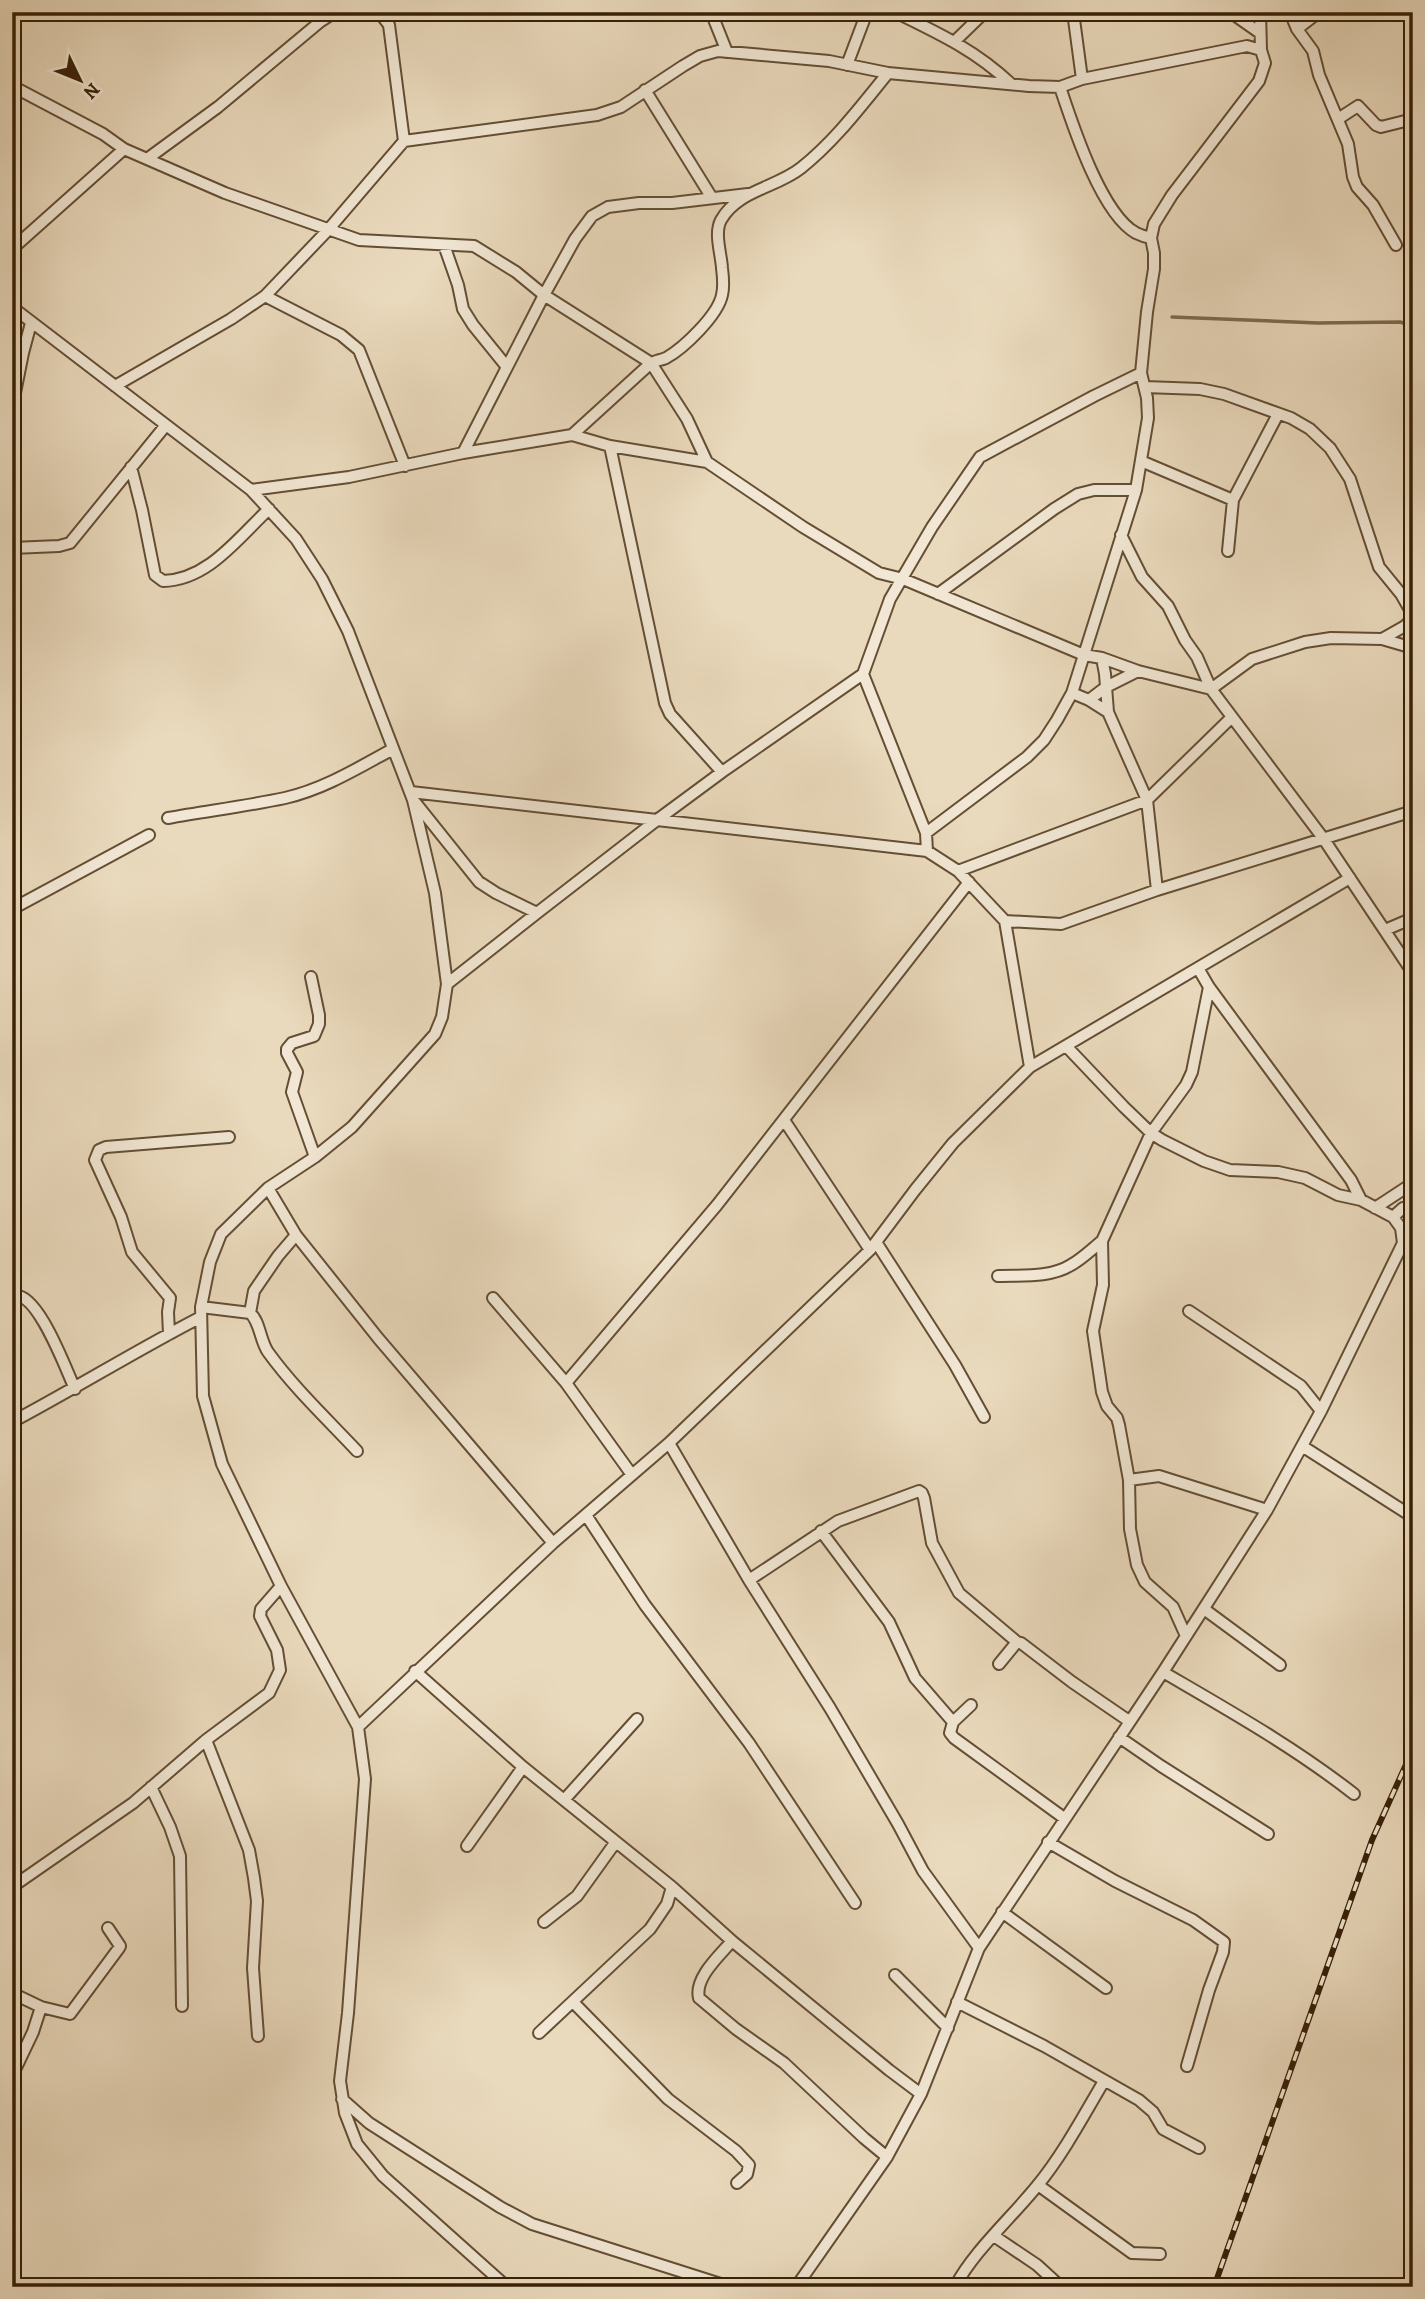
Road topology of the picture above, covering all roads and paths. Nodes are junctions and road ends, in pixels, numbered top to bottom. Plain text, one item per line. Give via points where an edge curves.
1 (335, 12) edge
2 (379, 12) edge
3 (711, 12) edge
4 (867, 12) edge
5 (895, 12) edge
6 (985, 12) edge
7 (1073, 12) edge
8 (1230, 12) edge
9 (1260, 12) edge
10 (1290, 12) edge
11 (1318, 12) edge
12 (1297, 29) junction
13 (1260, 33) junction
14 (955, 41) junction
15 (1261, 50) junction
16 (727, 52) junction
17 (847, 65) junction
18 (888, 73) junction
19 (1083, 79) junction
20 (1010, 83) junction
21 (12, 86) edge
22 (1060, 87) junction
23 (645, 90) junction
24 (1338, 119) junction
25 (1413, 119) edge
26 (404, 141) junction
27 (124, 149) junction
28 (147, 159) junction
29 (751, 194) junction
30 (712, 198) junction
31 (328, 230) junction
32 (1152, 238) junction
33 (444, 245) junction
34 (1396, 245) dead end
35 (12, 249) edge
36 (544, 295) junction
37 (265, 296) junction
38 (12, 307) edge
39 (31, 323) junction
40 (650, 363) junction
41 (507, 367) junction
42 (1141, 373) junction
43 (115, 386) junction
44 (1145, 387) junction
45 (12, 408) edge
46 (1279, 414) junction
47 (166, 425) junction
48 (572, 435) junction
49 (610, 446) junction
50 (463, 453) junction
51 (1141, 461) junction
52 (707, 462) junction
53 (405, 466) junction
54 (131, 467) junction
55 (1136, 489) junction
56 (251, 490) junction
57 (1233, 500) junction
58 (269, 509) junction
59 (1121, 536) junction
60 (12, 548) edge
61 (1228, 551) dead end
62 (903, 579) junction
63 (938, 594) junction
64 (1413, 617) edge
65 (1382, 639) junction
66 (1413, 649) edge
67 (1084, 655) junction
68 (1102, 658) junction
69 (1138, 671) junction
70 (863, 674) junction
71 (1106, 687) junction
72 (1211, 689) junction
73 (1072, 693) junction
74 (1089, 700) junction
75 (1108, 712) junction
76 (1232, 717) junction
77 (393, 749) junction
78 (722, 772) junction
79 (412, 796) junction
80 (1147, 800) junction
81 (1413, 811) edge
82 (168, 818) dead end
83 (657, 820) junction
84 (926, 833) junction
85 (149, 835) dead end
86 (1322, 838) junction
87 (927, 851) junction
88 (958, 871) junction
89 (1350, 878) junction
90 (969, 882) junction
91 (1157, 890) junction
92 (12, 909) edge
93 (537, 913) junction
94 (1413, 918) edge
95 (1005, 921) junction
96 (1385, 930) junction
97 (1198, 968) junction
98 (1413, 973) edge
99 (311, 977) dead end
100 (447, 984) junction
101 (1209, 987) junction
102 (1067, 1047) junction
103 (1030, 1067) junction
104 (784, 1120) junction
105 (1151, 1133) junction
106 (229, 1137) dead end
107 (315, 1157) junction
108 (1413, 1183) edge
109 (268, 1188) junction
110 (1362, 1200) junction
111 (1375, 1208) junction
112 (1413, 1210) edge
113 (1393, 1217) junction
114 (296, 1235) junction
115 (1102, 1241) junction
116 (873, 1246) junction
117 (998, 1276) dead end
118 (12, 1296) edge
119 (493, 1298) dead end
120 (1189, 1311) dead end
121 (201, 1312) junction
122 (250, 1313) junction
123 (169, 1334) junction
124 (566, 1382) junction
125 (75, 1389) junction
126 (1321, 1411) junction
127 (984, 1417) dead end
128 (12, 1422) edge
129 (668, 1443) junction
130 (1302, 1446) junction
131 (357, 1451) dead end
132 (632, 1475) junction
133 (1129, 1480) junction
134 (1267, 1510) junction
135 (586, 1515) junction
136 (1413, 1517) edge
137 (821, 1531) junction
138 (553, 1543) junction
139 (749, 1580) junction
140 (281, 1586) junction
141 (1204, 1609) junction
142 (1186, 1636) junction
143 (1017, 1642) junction
144 (999, 1664) dead end
145 (1280, 1665) dead end
146 (415, 1671) junction
147 (1163, 1672) junction
148 (971, 1705) dead end
149 (637, 1719) dead end
150 (1129, 1721) junction
151 (953, 1722) junction
152 (358, 1727) junction
153 (1119, 1737) junction
154 (206, 1740) junction
155 (523, 1767) junction
156 (151, 1787) junction
157 (1354, 1794) dead end
158 (564, 1800) junction
159 (1064, 1818) junction
160 (1268, 1834) dead end
161 (1048, 1842) junction
162 (615, 1843) junction
163 (467, 1846) dead end
164 (12, 1887) edge
165 (672, 1887) junction
166 (855, 1903) dead end
167 (1002, 1912) junction
168 (544, 1922) dead end
169 (108, 1928) dead end
170 (732, 1941) junction
171 (979, 1948) junction
172 (895, 1975) dead end
173 (1106, 1988) dead end
174 (12, 1993) edge
175 (573, 2002) junction
176 (957, 2002) junction
177 (182, 2006) dead end
178 (41, 2007) junction
179 (948, 2028) junction
180 (539, 2033) dead end
181 (258, 2036) dead end
182 (1187, 2066) dead end
183 (12, 2076) edge
184 (1104, 2081) junction
185 (920, 2094) junction
186 (342, 2099) junction
187 (1199, 2148) dead end
188 (887, 2157) junction
189 (737, 2183) dead end
190 (1038, 2185) junction
191 (994, 2236) junction
192 (1160, 2254) dead end
193 (508, 2287) edge
194 (730, 2287) edge
195 (796, 2287) edge
196 (955, 2287) edge
197 (1061, 2287) edge

1 - 28 street
2 - 26 street via 389,25
3 - 16 street
4 - 17 street
5 - 14 street
6 - 14 street
7 - 19 street
8 - 13 street
9 - 13 street
10 - 12 street
11 - 12 street
12 - 24 street via 1313,51
13 - 15 street
14 - 20 street
15 - 19 street via 1247,46
15 - 32 street via 1265,63 1259,81 1172,195 1154,224
16 - 17 street
16 - 23 street via 700,56
17 - 18 street
18 - 20 street
18 - 29 street via 834,138 799,170
19 - 22 street
20 - 22 street
21 - 27 street
22 - 32 street via 1095,181 1123,223
23 - 26 street via 621,107 597,115
23 - 30 street
24 - 25 street via 1357,106 1381,127
24 - 34 street via 1357,187
26 - 31 street
27 - 28 street
27 - 35 street
28 - 31 street
29 - 30 street
29 - 40 street via 730,207 719,223 722,296 711,316 666,358
30 - 36 street via 608,207 592,216
31 - 33 street via 359,240
31 - 37 street
32 - 42 street via 1154,270
33 - 36 street via 474,246
33 - 41 street via 463,309
36 - 40 street
36 - 41 street
37 - 43 street
37 - 53 street via 359,349
38 - 39 street
39 - 43 street
39 - 45 street
40 - 48 street
40 - 52 street via 677,402
41 - 50 street
42 - 44 street
42 - 62 street via 980,457
43 - 47 street
44 - 46 street via 1200,389
44 - 51 street via 1148,418
46 - 57 street
46 - 64 street via 1310,429 1341,463 1380,567
47 - 54 street
47 - 56 street
48 - 49 street
48 - 50 street
49 - 52 street
49 - 78 street via 665,703
50 - 53 street
51 - 55 street
51 - 57 street
52 - 62 street via 879,573
53 - 56 street
54 - 58 street via 155,575 163,581 208,567
54 - 60 street via 70,543
55 - 59 street
55 - 63 street via 1078,494
56 - 58 street
57 - 61 street
58 - 77 street via 322,579 348,631
59 - 67 street
59 - 72 street via 1142,577 1168,606
62 - 63 street
62 - 70 street via 880,622
63 - 67 street
64 - 65 street
65 - 66 street
65 - 72 street via 1305,642 1252,659
67 - 68 street
67 - 73 street
68 - 69 street
68 - 71 street
69 - 71 street
69 - 72 street
70 - 78 street
70 - 84 street
71 - 74 street
71 - 75 street
72 - 76 street
73 - 74 street
73 - 84 street via 1044,740 1027,757
74 - 75 street
75 - 80 street
76 - 80 street
76 - 86 street
77 - 79 street
77 - 82 street via 351,773 285,798
78 - 83 street
79 - 83 street
79 - 93 street via 479,882
79 - 100 street via 435,893
80 - 88 street
80 - 91 street
81 - 86 street
83 - 87 street
83 - 93 street
84 - 87 street
85 - 92 street
86 - 89 street
86 - 91 street
87 - 88 street
88 - 90 street
89 - 96 street
89 - 97 street
90 - 95 street
90 - 104 street
91 - 95 street via 1061,924
93 - 100 street
94 - 96 street
95 - 103 street
96 - 98 street
97 - 101 street
97 - 102 street
99 - 107 street via 319,1024 314,1036 292,1043 287,1053 297,1072 292,1092
100 - 107 street via 435,1034 352,1127
101 - 105 street via 1192,1073
101 - 110 street
102 - 103 street
102 - 105 street
103 - 116 street via 953,1143
104 - 116 street
104 - 124 street
105 - 110 street via 1230,1170 1305,1178 1338,1195
105 - 115 street
106 - 123 street via 106,1147 95,1160 132,1252 170,1298
107 - 109 street
108 - 111 street
109 - 114 street
109 - 121 street via 221,1234 210,1262
110 - 111 street
111 - 113 street
112 - 113 street via 1403,1208
113 - 126 street via 1404,1243
114 - 122 street via 254,1291
114 - 138 street
115 - 117 street via 1057,1272
115 - 133 street via 1103,1285 1093,1331 1096,1359 1107,1406 1119,1425
116 - 127 street via 955,1365
116 - 129 street
118 - 125 street via 26,1297 41,1316
119 - 124 street
120 - 126 street via 1301,1386
121 - 122 street
121 - 123 street
121 - 140 street via 203,1396 211,1429 222,1464
122 - 131 street via 267,1350
123 - 125 street
124 - 132 street
125 - 128 street
126 - 130 street
129 - 132 street
129 - 139 street
130 - 134 street
130 - 136 street
132 - 135 street
133 - 134 street via 1159,1476
133 - 142 street via 1130,1529 1137,1564 1145,1581 1173,1607
134 - 141 street
135 - 138 street
135 - 166 street via 645,1605 749,1743
137 - 139 street
137 - 143 street via 890,1501 922,1493 932,1543 959,1594
137 - 151 street via 889,1622 915,1678
138 - 146 street
139 - 171 street via 830,1708 923,1871
140 - 152 street
140 - 154 street via 260,1616 277,1650 275,1682 269,1693
141 - 142 street
141 - 145 street
142 - 147 street
143 - 144 street
143 - 150 street
146 - 152 street
146 - 155 street
147 - 150 street
147 - 157 street via 1320,1767
148 - 151 street
149 - 158 street
150 - 153 street
151 - 159 street via 950,1733 954,1738
152 - 186 street via 365,1779
153 - 159 street
153 - 160 street
154 - 156 street
154 - 181 street via 248,1850 254,1878
155 - 158 street
155 - 163 street
156 - 164 street
156 - 177 street via 180,1856
158 - 162 street
159 - 161 street
161 - 167 street
161 - 182 street via 1193,1920 1224,1942
162 - 165 street
162 - 168 street via 577,1896
165 - 170 street
165 - 175 street via 650,1929
167 - 171 street
167 - 173 street
169 - 178 street via 120,1946 72,2013
170 - 185 street
170 - 188 street via 701,1981 699,1998 784,2063
171 - 176 street
172 - 179 street
174 - 178 street
175 - 180 street
175 - 189 street via 668,2099 749,2165
176 - 179 street
176 - 184 street
178 - 183 street
179 - 185 street
184 - 187 street via 1139,2100 1163,2129
184 - 190 street
185 - 188 street
186 - 193 street via 357,2144 383,2176
186 - 194 street via 369,2123 532,2224
188 - 195 street
190 - 191 street
190 - 192 street via 1132,2253
191 - 196 street
191 - 197 street

